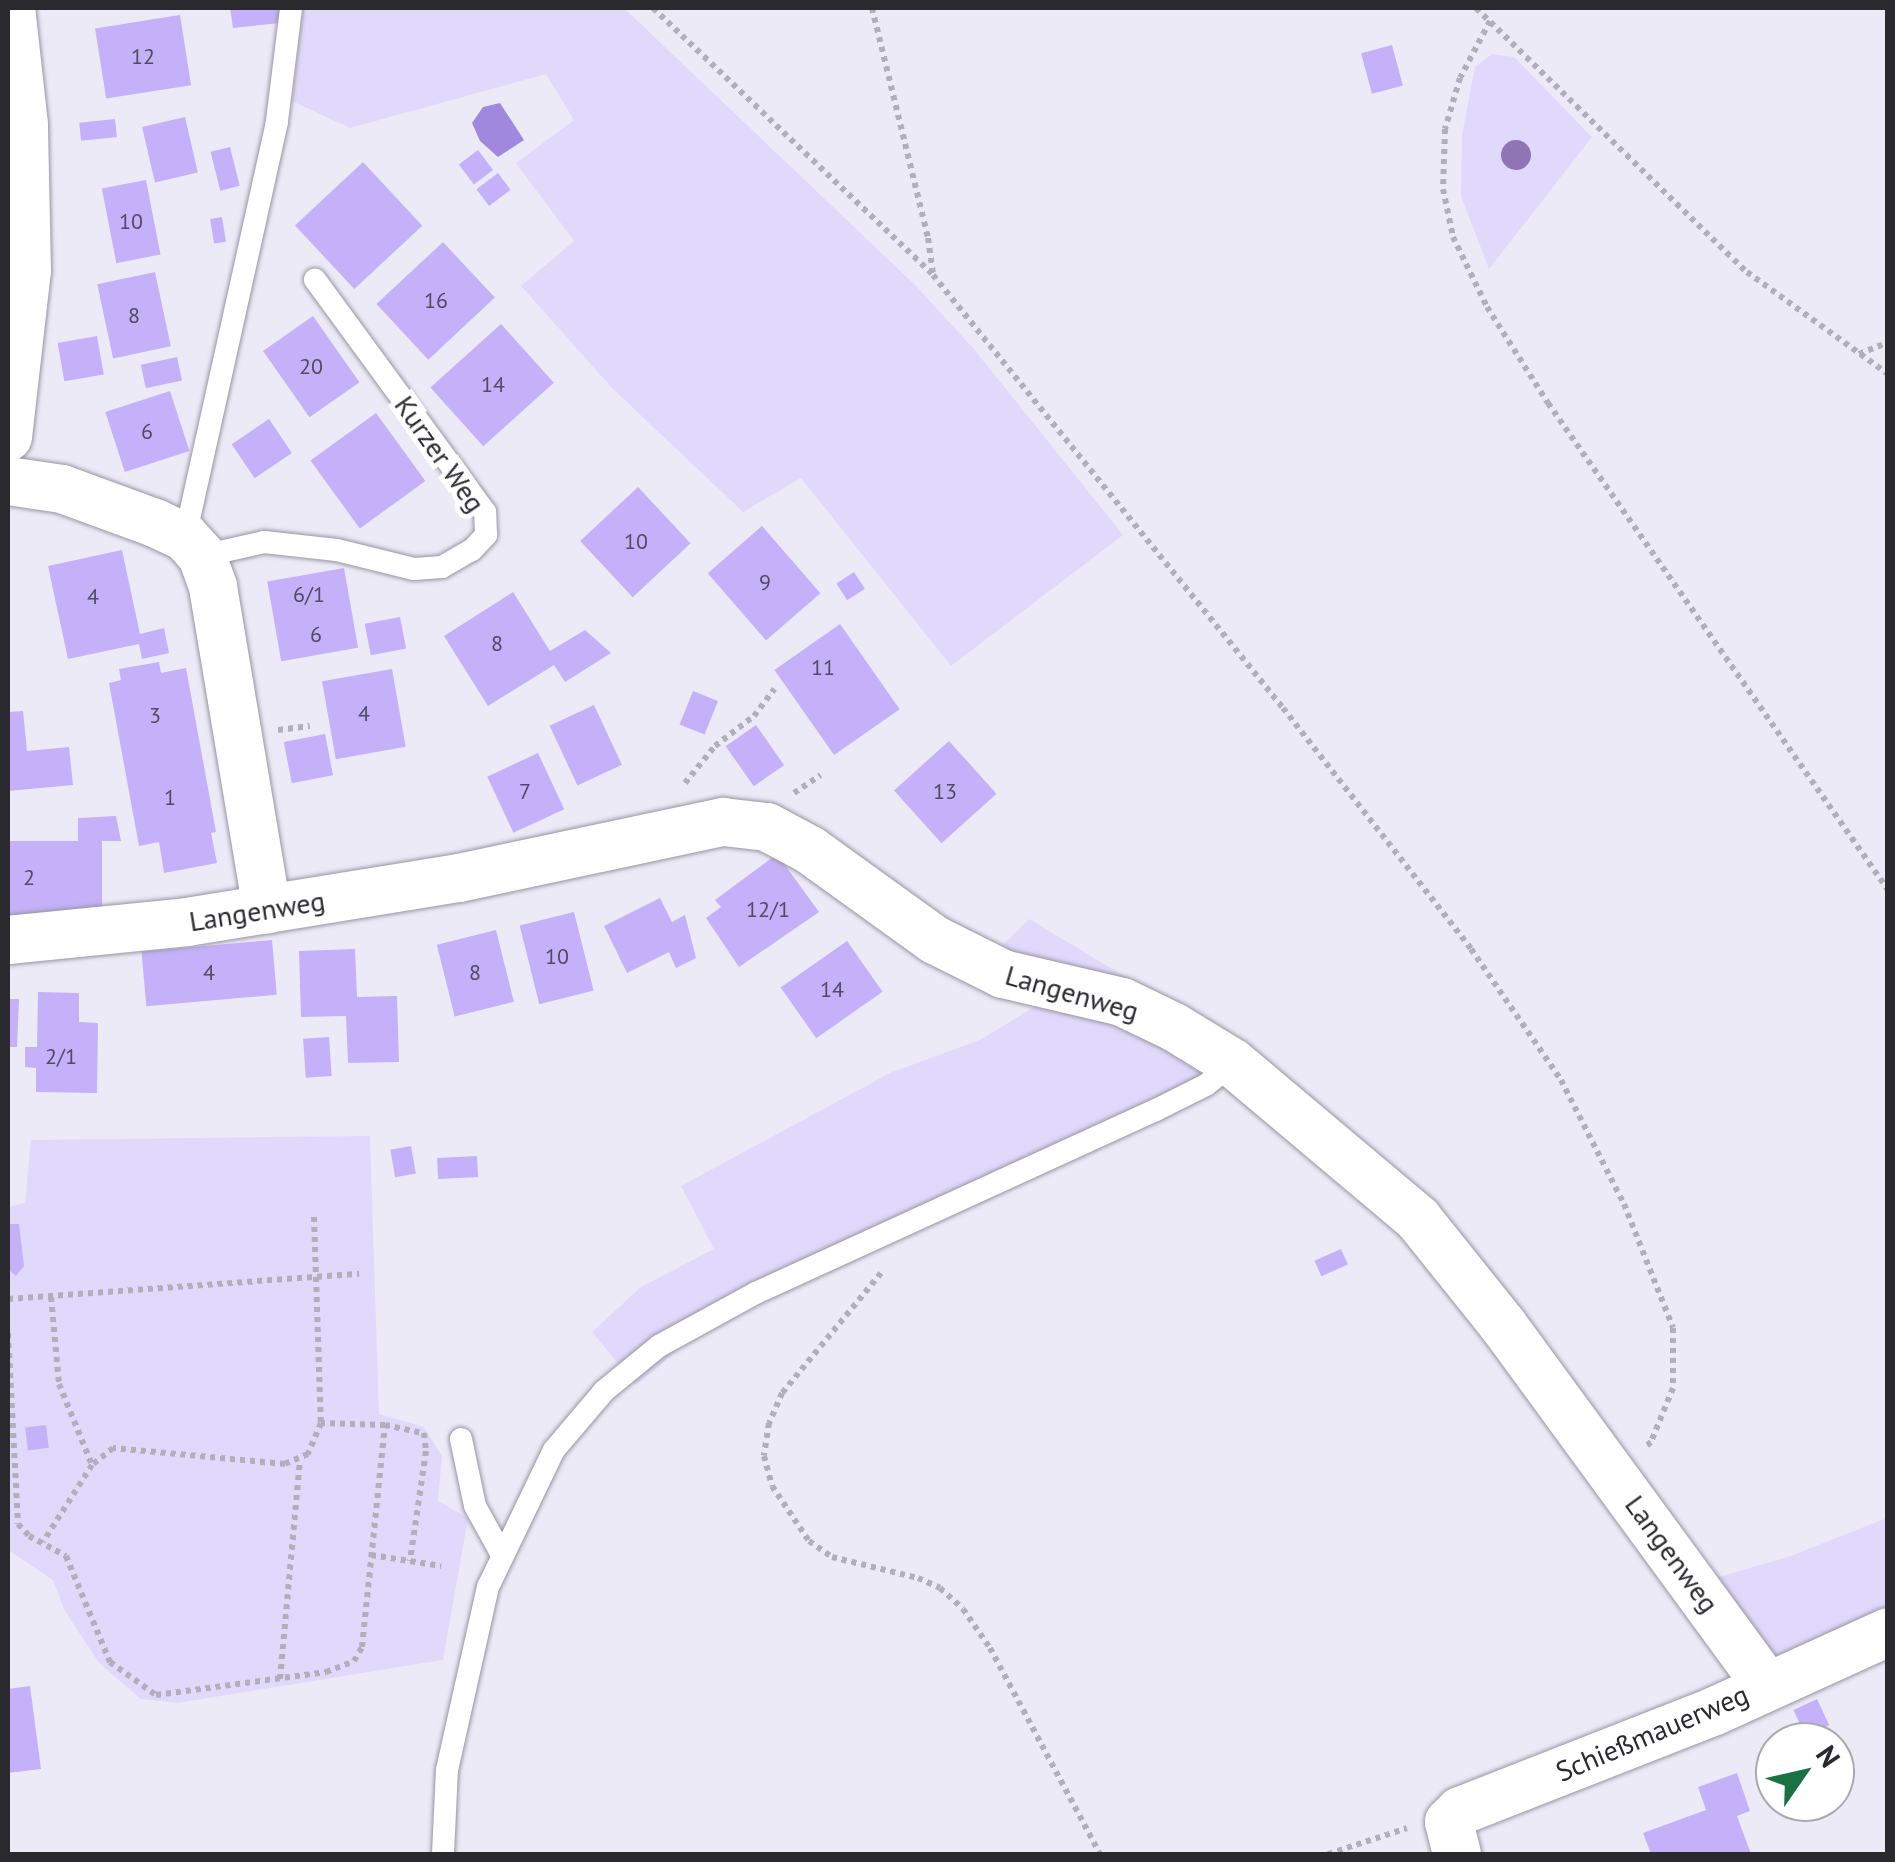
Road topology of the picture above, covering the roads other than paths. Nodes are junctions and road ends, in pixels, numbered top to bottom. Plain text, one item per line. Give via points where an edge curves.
1 (11, 8) edge
2 (292, 8) edge
3 (315, 280) dead end
4 (8, 438) edge
5 (8, 481) edge
6 (194, 546) junction
7 (266, 910) junction
8 (8, 940) edge
9 (1233, 1063) junction
10 (461, 1439) dead end
11 (502, 1555) junction
12 (1888, 1632) edge
13 (1766, 1684) junction
14 (1453, 1838) edge
15 (443, 1854) edge

1 - 4 street via 24,125 27,271
2 - 6 lane via 277,121
3 - 6 lane, Kurzer Weg via 485,512 486,536 442,567 414,569 337,550 264,542
5 - 6 street via 62,489
6 - 7 street via 213,586
7 - 8 street, Langenweg
7 - 9 street, Langenweg via 459,878 723,822 767,827 810,850 934,940 1003,974 1122,1002
9 - 11 lane via 1206,1086 756,1293 659,1346 604,1391 554,1450
9 - 13 street, Langenweg via 1418,1219
10 - 11 lane via 475,1506
11 - 15 lane via 470,1657 447,1770
12 - 13 street, Schießmauerweg
13 - 14 street, Schießmauerweg via 1716,1711 1460,1811

